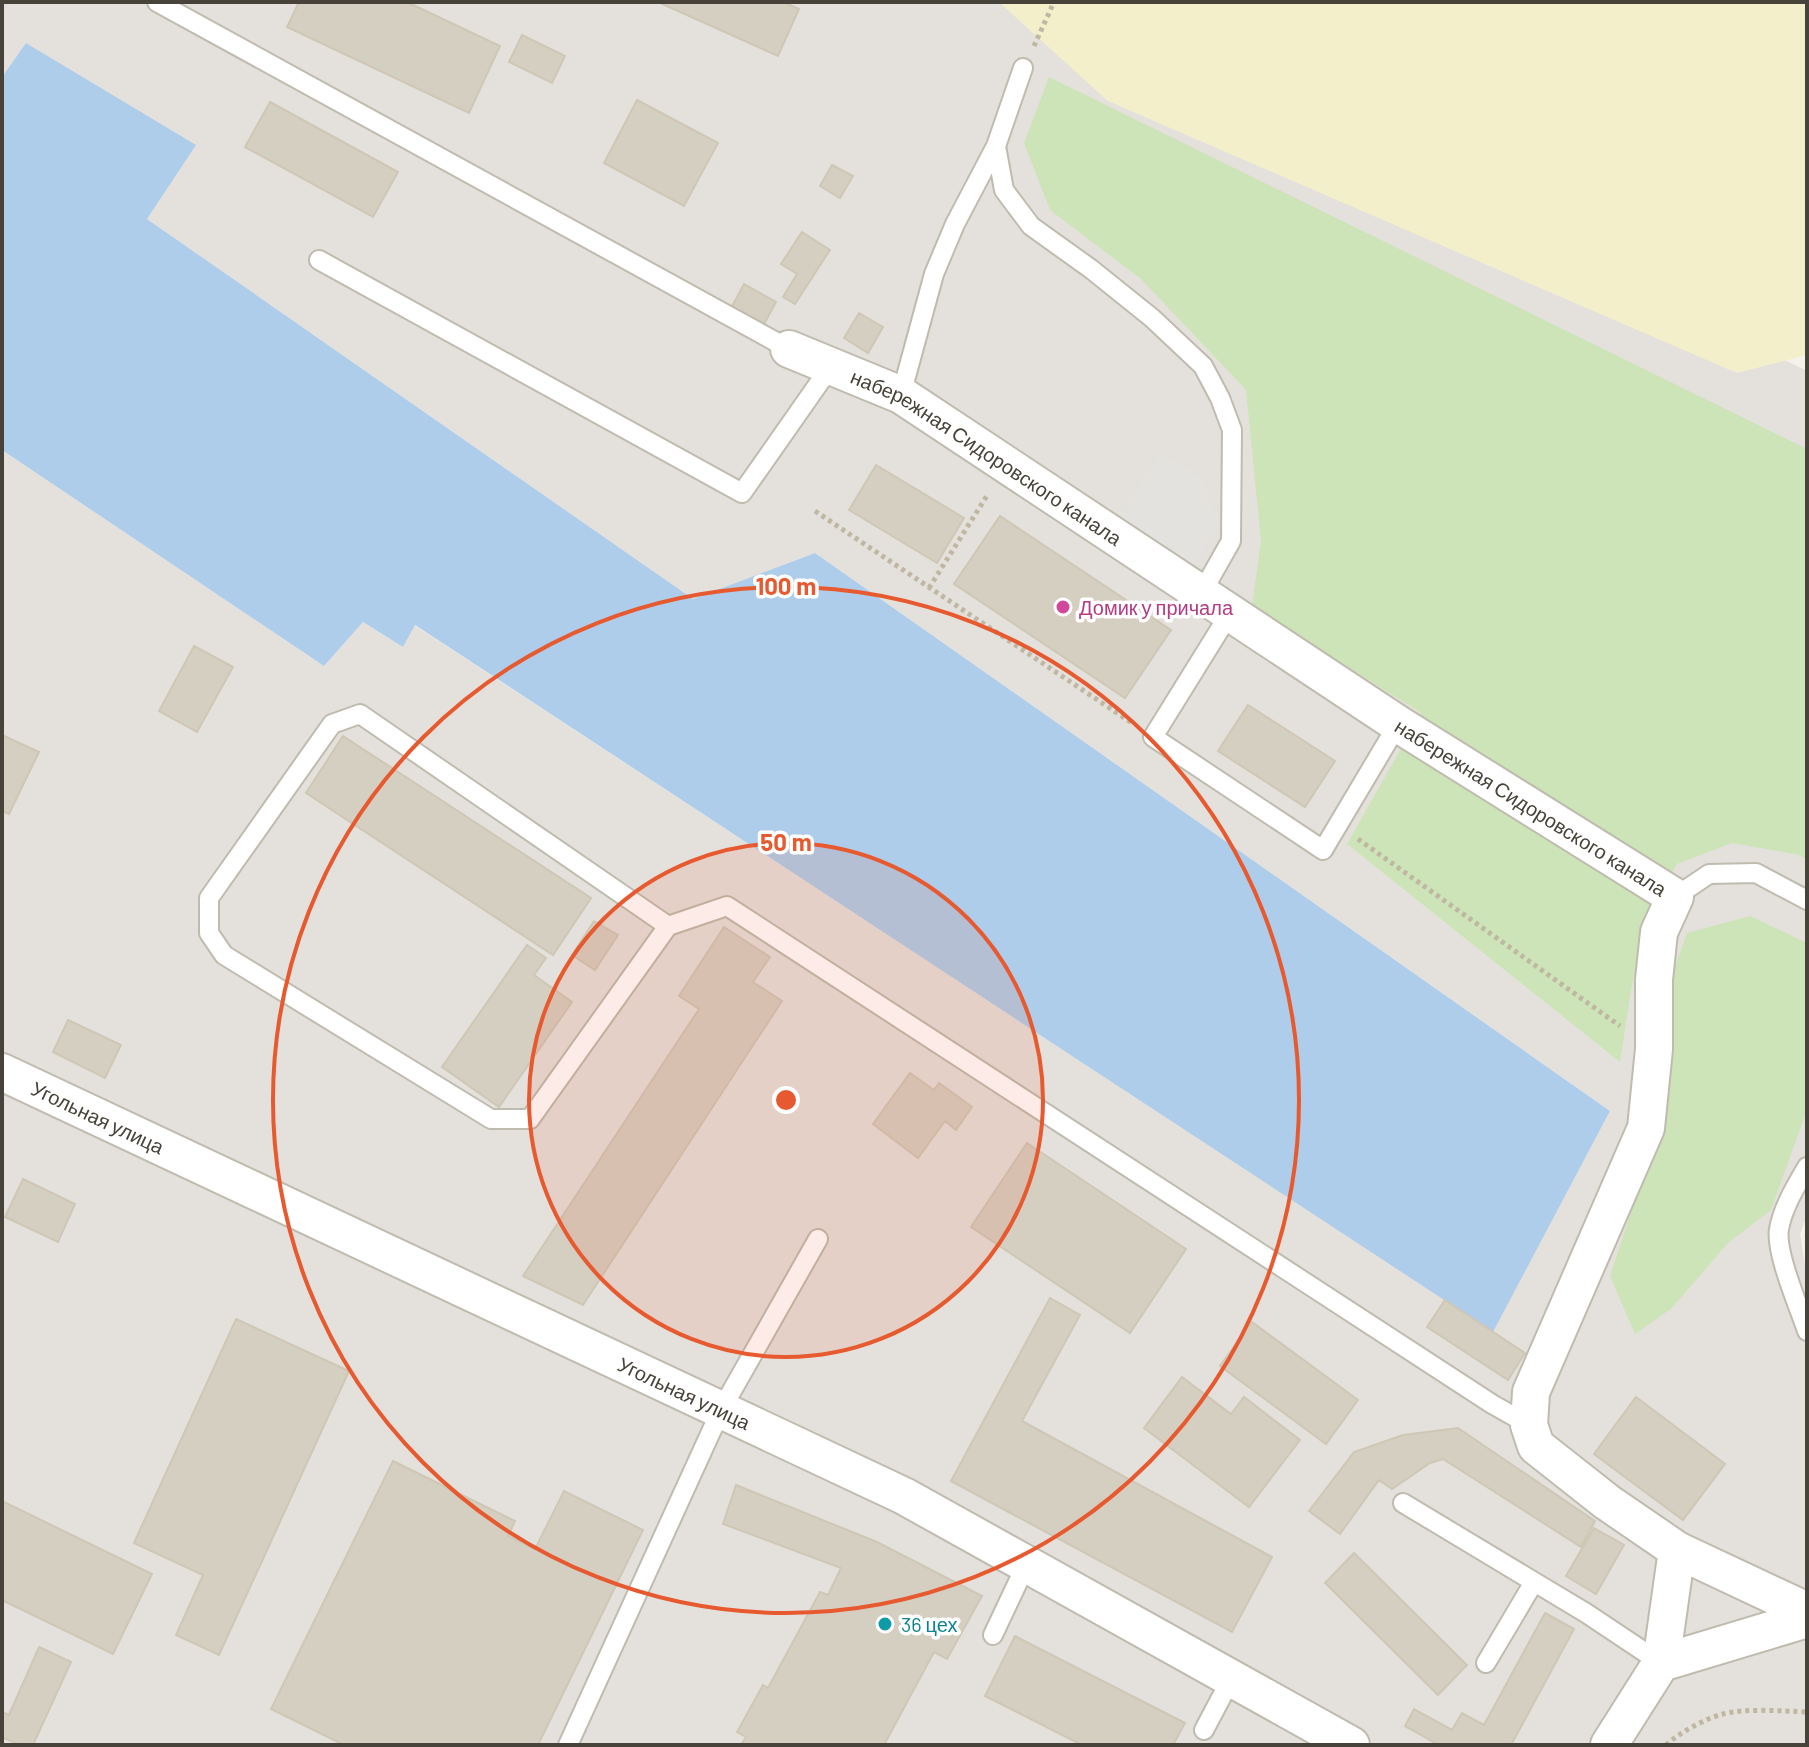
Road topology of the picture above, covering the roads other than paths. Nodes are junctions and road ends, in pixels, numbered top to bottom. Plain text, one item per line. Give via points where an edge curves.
1 (157, 2) edge
2 (1023, 68) road end
3 (996, 146) junction
4 (319, 260) dead end
5 (789, 349) joint
6 (831, 366) junction
7 (901, 395) junction
8 (1216, 604) junction
9 (1398, 724) junction
10 (1675, 897) junction
11 (1807, 900) edge
12 (668, 926) junction
13 (2, 1072) edge
14 (1807, 1167) edge
15 (818, 1239) dead end
16 (1807, 1331) edge
17 (721, 1410) junction
18 (1529, 1425) junction
19 (1403, 1503) dead end
20 (1677, 1550) junction
21 (1026, 1565) junction
22 (1534, 1582) junction
23 (1807, 1611) edge
24 (1807, 1619) edge
25 (993, 1635) dead end
26 (1486, 1663) dead end
27 (1661, 1663) junction
28 (1231, 1679) junction
29 (1204, 1730) dead end
30 (568, 1745) edge
31 (1351, 1745) edge
32 (1609, 1745) edge

1 - 5 lane
2 - 3 lane
3 - 7 lane via 934,274
3 - 8 lane via 1004,190 1031,226 1152,318 1203,366 1220,398 1232,430 1231,541
4 - 6 lane via 742,493
5 - 6 street, набережная Сидоровского канала
6 - 7 street, набережная Сидоровского канала
7 - 8 street, набережная Сидоровского канала
8 - 9 street, набережная Сидоровского канала
8 - 9 lane via 1153,737 1323,850
9 - 10 street, набережная Сидоровского канала
10 - 11 lane via 1709,874 1756,873
10 - 18 street, набережная Сидоровского канала via 1659,932 1646,1128 1531,1392
12 - 12 lane via 530,1119 491,1119 224,955 209,933 209,898 332,724 360,714
12 - 18 lane via 727,906
13 - 17 street, Угольная улица
14 - 16 lane via 1778,1232
15 - 17 lane
17 - 21 street, Угольная улица via 904,1496
17 - 30 lane
18 - 20 street via 1536,1446
19 - 22 lane
20 - 23 street
20 - 27 street
21 - 25 lane
21 - 28 street, Угольная улица
22 - 26 lane
22 - 27 lane
24 - 27 street
27 - 32 street
28 - 29 lane
28 - 31 street, Угольная улица

